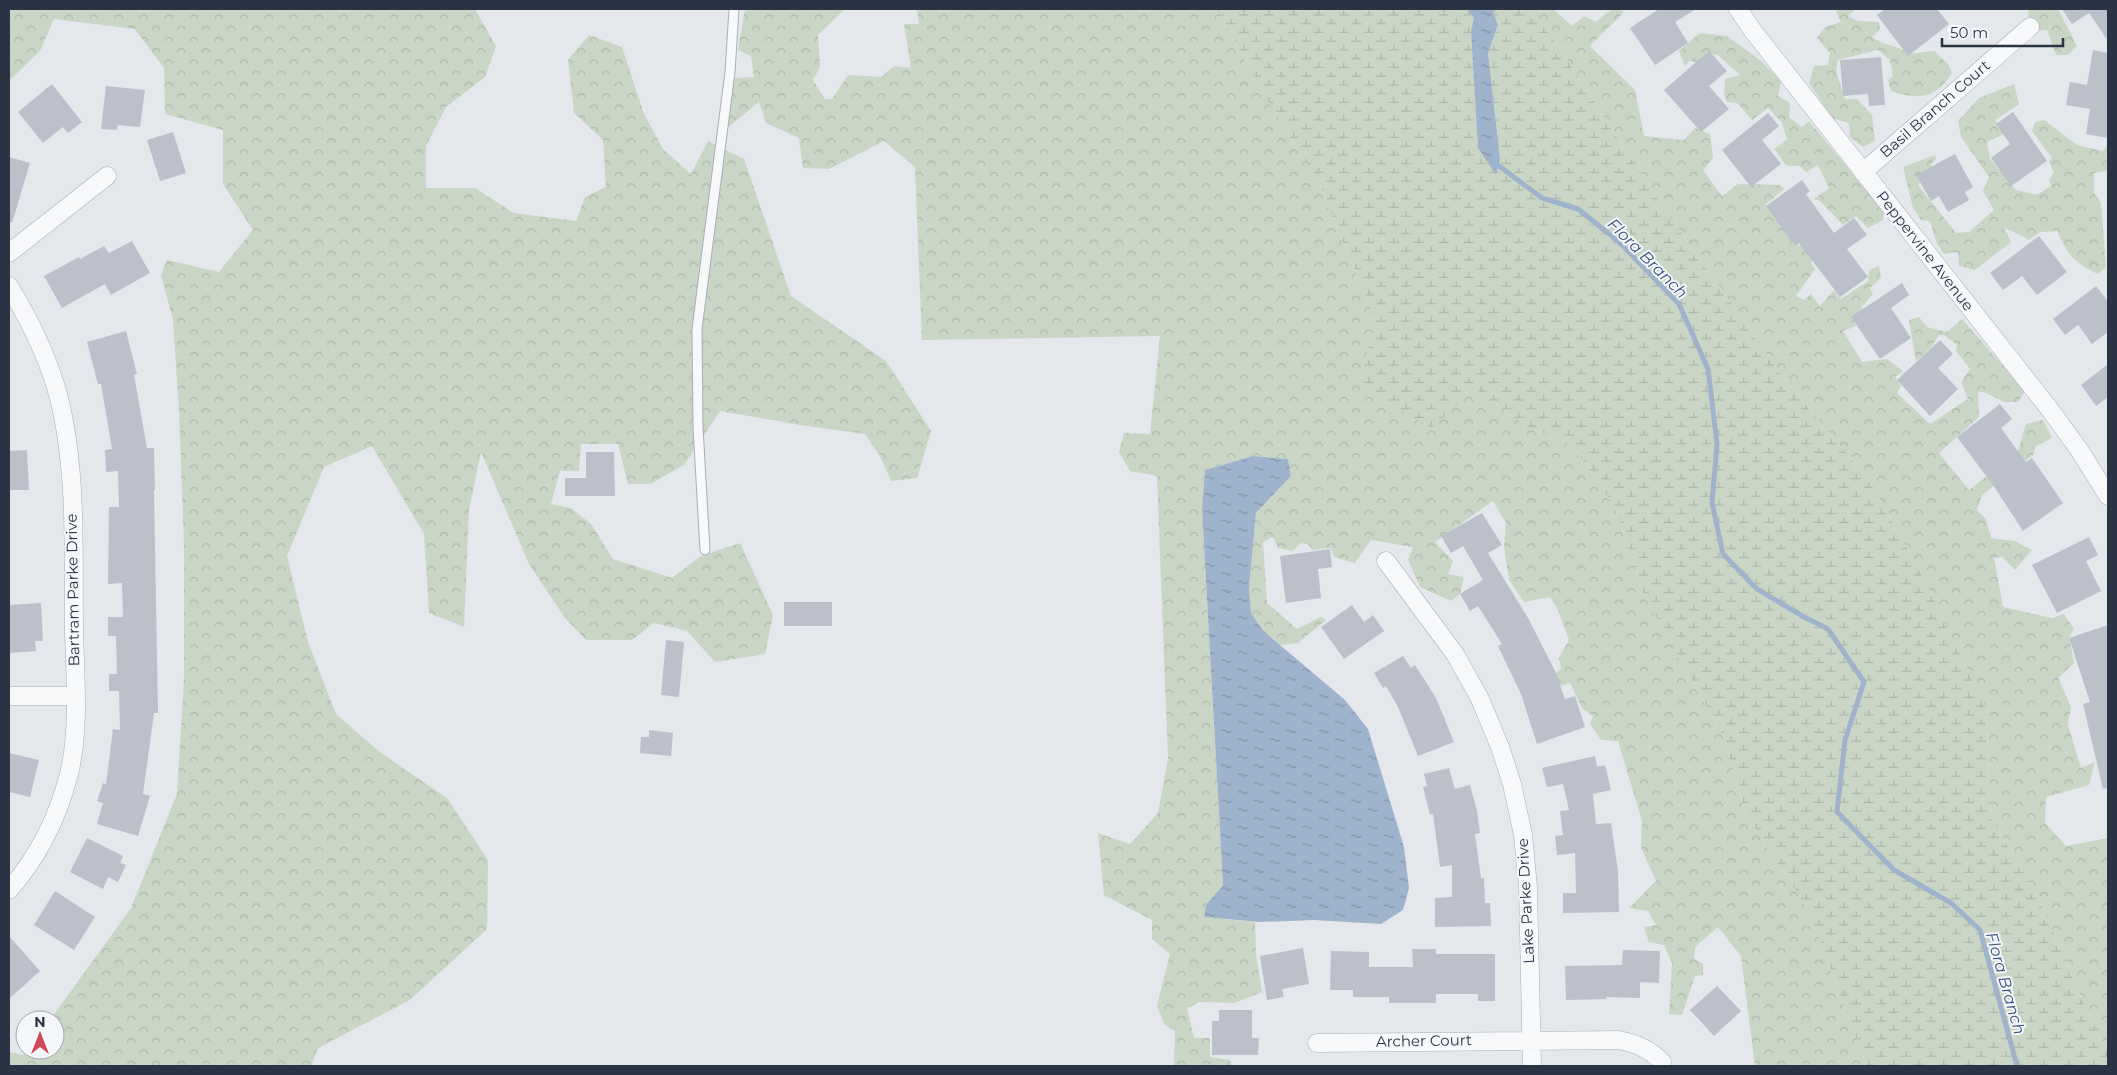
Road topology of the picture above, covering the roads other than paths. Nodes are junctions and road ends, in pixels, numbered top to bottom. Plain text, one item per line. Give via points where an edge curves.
1 (734, 9) edge
2 (1738, 9) edge
3 (2030, 27) dead end
4 (1863, 172) junction
5 (107, 176) dead end
6 (9, 253) edge
7 (9, 286) edge
8 (2108, 496) edge
9 (704, 550) dead end
10 (1386, 562) dead end
11 (9, 696) edge
12 (75, 696) junction
13 (9, 890) edge
14 (1531, 1040) junction
15 (1317, 1043) dead end
16 (1662, 1062) dead end
17 (1532, 1066) edge

1 - 9 lane via 730,72 697,329
2 - 4 street, Peppervine Avenue
3 - 4 street, Basil Branch Court
4 - 8 street, Peppervine Avenue via 2051,410
5 - 6 street
7 - 12 street, Bartram Parke Drive via 34,331 52,374 68,446 72,483
10 - 14 street, Lake Parke Drive via 1455,654 1480,699 1512,784 1523,835 1528,887
11 - 12 street
12 - 13 street, Bartram Parke Drive via 74,744 62,798 38,852
14 - 15 street, Archer Court
14 - 16 street, Archer Court via 1631,1042
14 - 17 street, Lake Parke Drive

